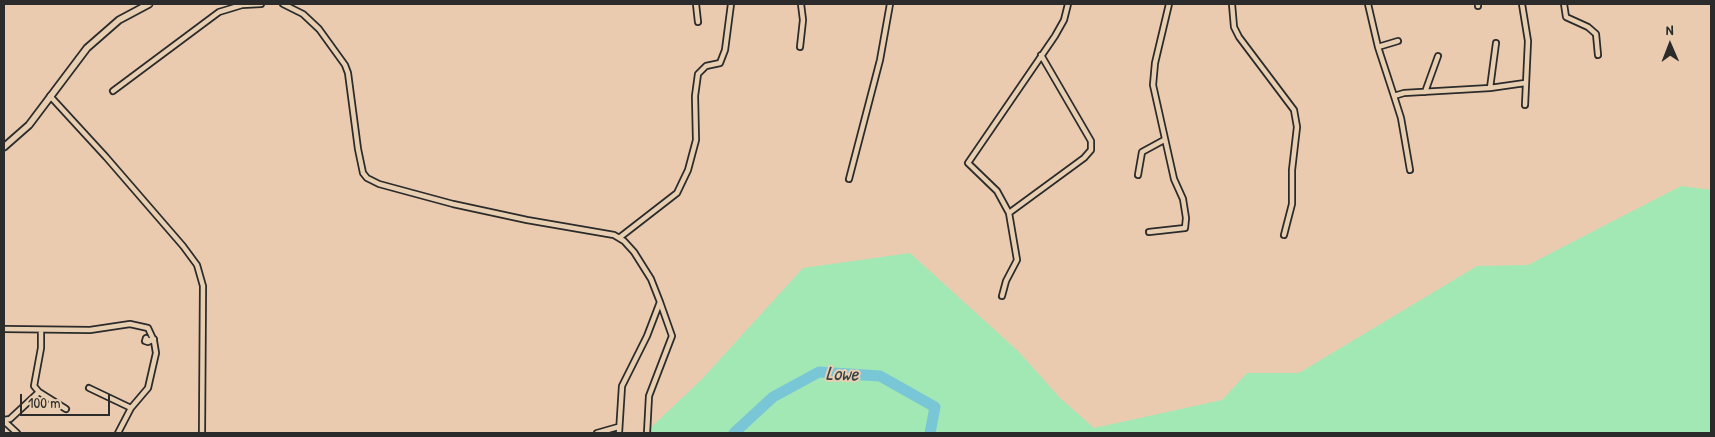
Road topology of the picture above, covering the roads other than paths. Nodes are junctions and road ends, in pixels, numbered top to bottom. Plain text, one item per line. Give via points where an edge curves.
1 (149, 4) edge
2 (261, 4) edge
3 (283, 4) edge
4 (696, 4) edge
5 (731, 4) edge
6 (801, 4) edge
7 (890, 4) edge
8 (1068, 4) edge
9 (1169, 4) edge
10 (1232, 4) edge
11 (1368, 4) edge
12 (1522, 4) edge
13 (1564, 4) edge
14 (698, 22) dead end
15 (1398, 41) dead end
16 (1496, 44) dead end
17 (800, 47) dead end
18 (1378, 47) junction
19 (1041, 55) junction
20 (1598, 55) dead end
21 (1438, 56) dead end
22 (1525, 83) junction
23 (1490, 88) junction
24 (113, 91) dead end
25 (1426, 92) junction
26 (50, 96) junction
27 (1394, 96) junction
28 (1525, 105) dead end
29 (1164, 140) junction
30 (4, 147) edge
31 (1410, 170) dead end
32 (1138, 175) dead end
33 (849, 179) dead end
34 (1009, 213) junction
35 (1149, 232) dead end
36 (1284, 235) dead end
37 (619, 238) junction
38 (1002, 296) dead end
39 (660, 302) junction
40 (4, 330) edge
41 (41, 330) junction
42 (90, 388) dead end
43 (39, 392) junction
44 (66, 408) dead end
45 (132, 408) junction
46 (4, 421) edge
47 (618, 427) junction
48 (16, 433) edge
49 (118, 433) edge
50 (202, 433) edge
51 (597, 433) edge
52 (619, 433) edge
53 (646, 433) edge

1 - 26 street via 119,20 97,38
2 - 24 street via 218,12
3 - 37 street via 303,14 320,29 345,65 358,149 367,178 453,204 594,230
4 - 14 street
5 - 37 street via 720,63 706,66 698,74 694,96 696,140 677,194
6 - 17 street
7 - 33 street via 880,60
8 - 19 street via 1064,20
9 - 29 street via 1153,85
10 - 36 street via 1234,27 1239,37 1294,110 1297,127 1292,204
11 - 18 street
12 - 22 street via 1528,41
13 - 20 street via 1566,17 1596,34
15 - 18 street
16 - 23 street
18 - 27 street
19 - 34 street via 968,163 997,191
19 - 34 street via 1091,141 1091,150
21 - 25 street
22 - 23 street
22 - 28 street
23 - 25 street
25 - 27 street
26 - 30 street via 29,125
26 - 50 street via 197,265 203,286
27 - 31 street
29 - 32 street via 1142,152
29 - 35 street via 1183,199 1185,228
34 - 38 street via 1017,260
37 - 39 street via 643,264
39 - 47 street via 622,386
39 - 53 street via 672,336 650,396
40 - 41 street
41 - 43 street via 34,386
41 - 45 street via 90,330 130,324 148,328 154,339 155,358 148,388
42 - 45 street
43 - 44 street
43 - 46 street
45 - 49 street
46 - 48 street
47 - 51 street
47 - 52 street

